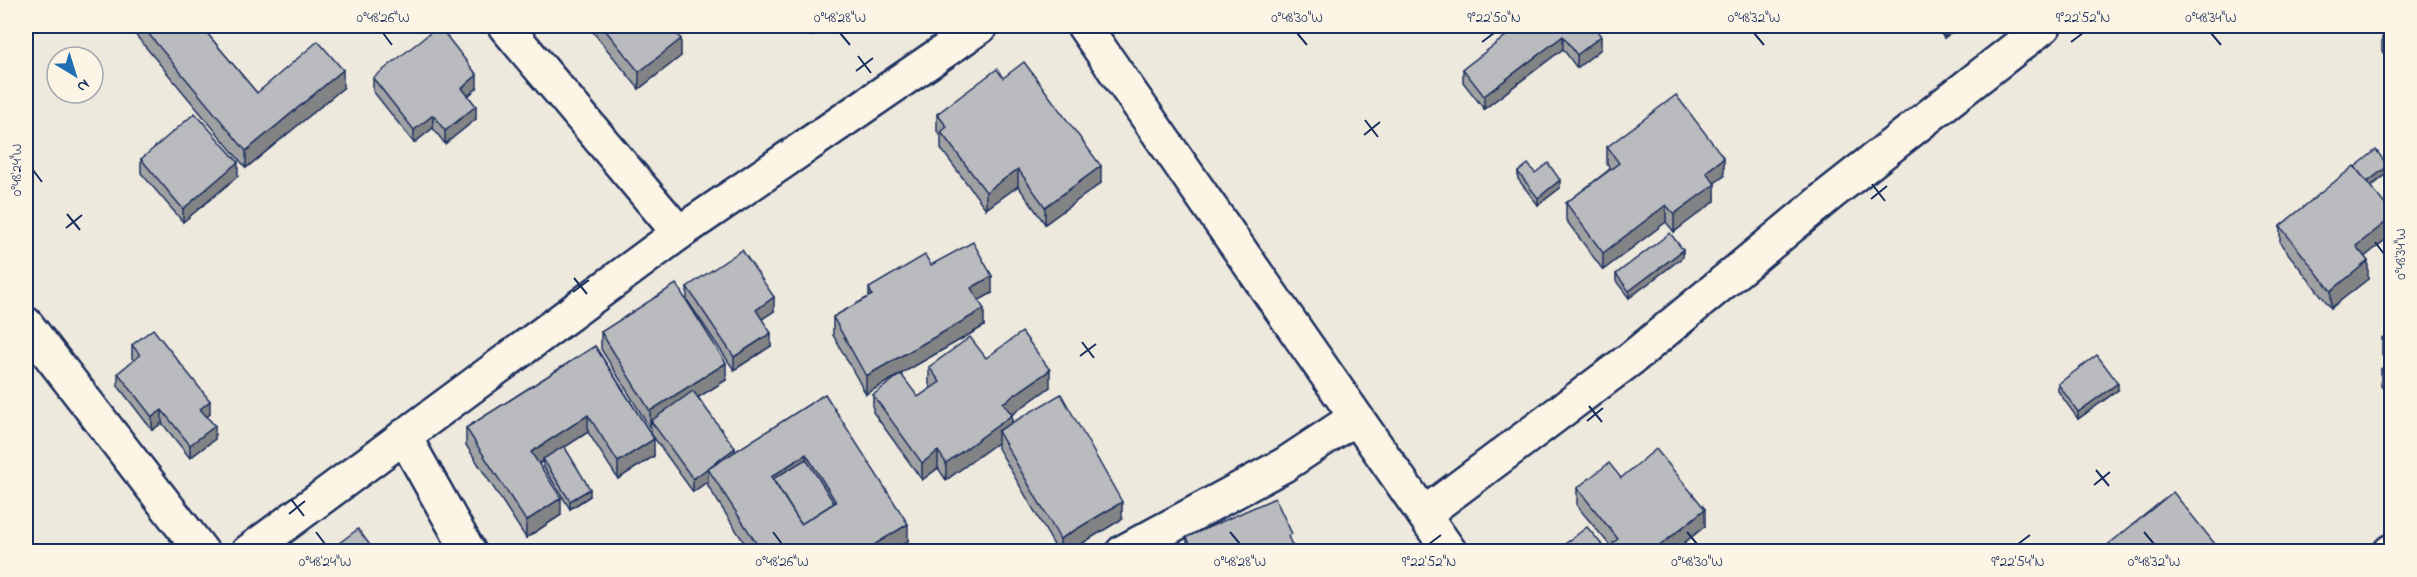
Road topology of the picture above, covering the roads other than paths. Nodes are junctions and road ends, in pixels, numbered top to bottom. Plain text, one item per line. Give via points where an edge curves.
1 (506, 26) edge
2 (981, 26) edge
3 (1084, 26) edge
4 (2044, 26) edge
5 (679, 233) junction
6 (26, 324) edge
7 (1355, 418) junction
8 (404, 436) junction
9 (1424, 514) junction
10 (202, 552) edge
11 (248, 552) edge
12 (469, 552) edge
13 (1123, 552) edge
14 (1450, 552) edge

1 - 5 street
2 - 5 street
3 - 7 street
4 - 9 street via 1830,194 1632,358
5 - 8 street
6 - 10 street
7 - 9 street
7 - 13 street via 1284,465
8 - 11 street
8 - 12 street
9 - 14 street

